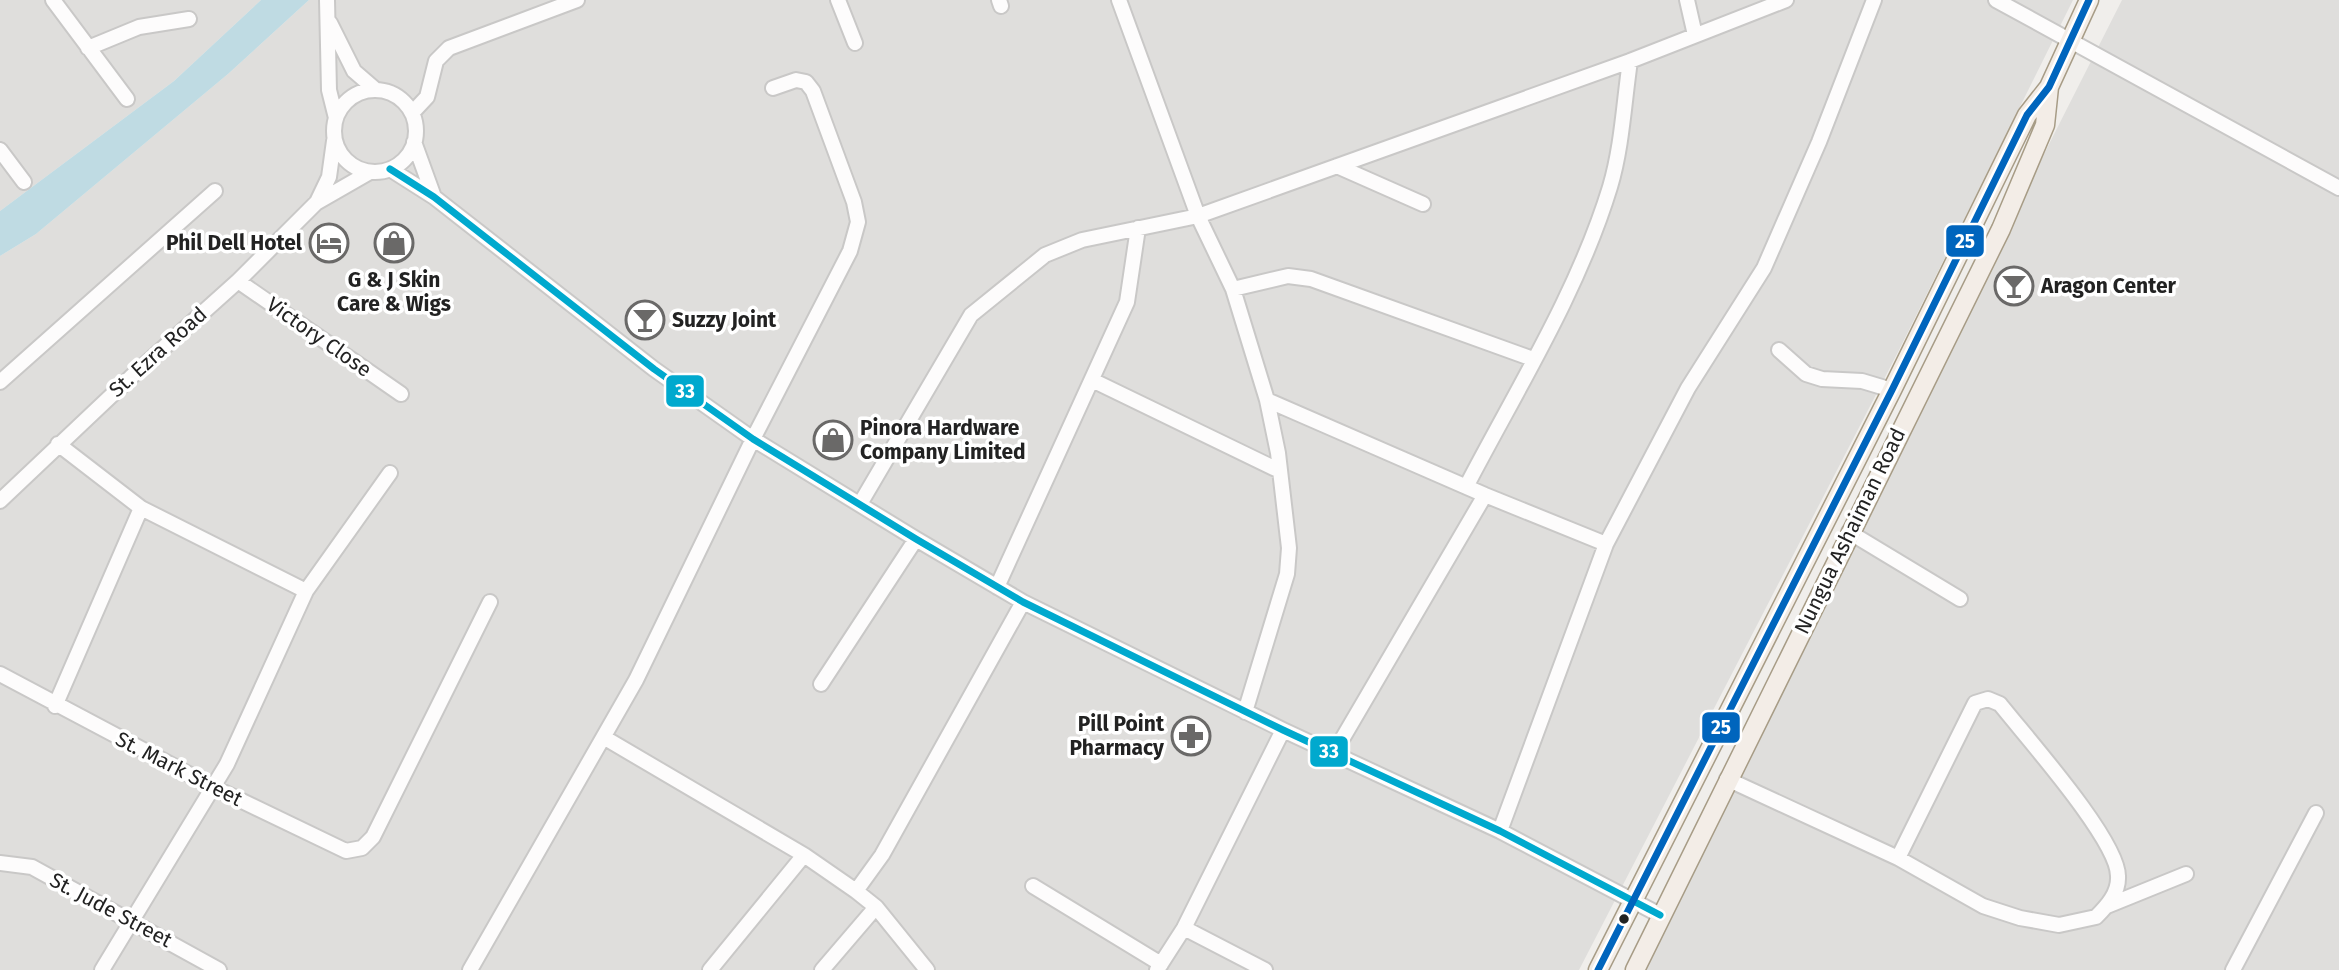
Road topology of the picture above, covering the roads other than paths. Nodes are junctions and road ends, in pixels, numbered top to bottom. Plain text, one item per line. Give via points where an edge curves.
1 (53, 0) edge
2 (327, 0) edge
3 (578, 0) edge
4 (838, 0) edge
5 (1119, 0) edge
6 (1687, 0) edge
7 (1786, 0) edge
8 (1874, 0) edge
9 (1996, 0) edge
10 (2089, 0) edge
11 (189, 19) dead end
12 (329, 22) junction
13 (1695, 35) junction
14 (2071, 38) junction
15 (855, 43) dead end
16 (88, 48) junction
17 (1630, 61) junction
18 (2049, 87) junction
19 (773, 88) dead end
20 (376, 90) junction
21 (127, 99) dead end
22 (412, 113) junction
23 (2027, 115) junction
24 (336, 118) junction
25 (2045, 125) junction
26 (334, 139) junction
27 (414, 142) junction
28 (0, 150) edge
29 (1337, 166) junction
30 (390, 169) junction
31 (370, 172) junction
32 (24, 181) dead end
33 (2339, 188) edge
34 (215, 191) dead end
35 (433, 198) junction
36 (316, 203) junction
37 (1423, 204) dead end
38 (1198, 216) junction
39 (1138, 228) junction
40 (238, 281) junction
41 (1233, 289) junction
42 (1779, 350) dead end
43 (1533, 359) junction
44 (1092, 380) junction
45 (0, 382) edge
46 (1892, 390) junction
47 (401, 394) dead end
48 (1267, 400) junction
49 (753, 439) junction
50 (58, 444) junction
51 (1280, 471) junction
52 (390, 473) dead end
53 (1467, 485) junction
54 (1485, 495) junction
55 (0, 501) edge
56 (860, 504) junction
57 (141, 508) junction
58 (1849, 531) junction
59 (916, 539) junction
60 (1606, 544) junction
61 (997, 587) junction
62 (306, 591) junction
63 (1960, 599) dead end
64 (490, 602) dead end
65 (1023, 602) junction
66 (0, 674) edge
67 (821, 684) dead end
68 (55, 706) junction
69 (1245, 712) junction
70 (1283, 730) junction
71 (604, 737) junction
72 (1334, 753) junction
73 (1727, 779) junction
74 (213, 787) junction
75 (2316, 813) dead end
76 (1500, 831) junction
77 (804, 855) junction
78 (1898, 858) junction
79 (0, 863) edge
80 (2186, 874) dead end
81 (1033, 886) dead end
82 (856, 891) junction
83 (1631, 902) junction
84 (2107, 906) junction
85 (876, 907) junction
86 (1660, 915) junction
87 (133, 920) junction
88 (1184, 928) junction
89 (1159, 967) edge
90 (102, 970) edge
91 (219, 970) edge
92 (470, 970) edge
93 (710, 970) edge
94 (822, 970) edge
95 (927, 970) edge
96 (1265, 970) edge
97 (1598, 970) edge
98 (1635, 970) edge
99 (2232, 970) edge

1 - 16 street
2 - 12 street
3 - 22 street via 449,48 436,61 431,90
4 - 15 street
5 - 38 street
6 - 13 street
7 - 13 street
8 - 60 street via 1764,268 1688,388
9 - 14 street
10 - 14 main road, Nungua Ashaiman Road
11 - 16 street via 139,27
12 - 20 street via 354,71
12 - 24 street via 328,90
13 - 17 street
14 - 18 main road, Nungua Ashaiman Road
14 - 33 street
16 - 21 street
17 - 29 street
17 - 43 street via 1609,187 1560,308
18 - 23 main road, Nungua Ashaiman Road
18 - 25 main road, Nungua Ashaiman Road
19 - 49 street via 796,80 806,82 813,91 858,222 850,251
20 - 22 street via 404,101
20 - 24 street via 351,97
22 - 27 street
23 - 25 main road
23 - 46 main road, Nungua Ashaiman Road
24 - 26 street
25 - 58 main road, Nungua Ashaiman Road via 2001,229
26 - 31 street via 347,161
26 - 36 street via 328,177
27 - 30 street via 405,158
27 - 35 street
28 - 32 street
29 - 37 street
29 - 38 street
30 - 31 street
30 - 35 street
31 - 36 street
34 - 45 street
35 - 49 street via 654,369
36 - 40 street, St. Ezra Road
38 - 39 street
38 - 41 street
39 - 44 street via 1127,302
39 - 56 street via 1082,240 1045,255 971,315
40 - 47 street, Victory Close
40 - 50 street, St. Ezra Road
41 - 43 street via 1288,276 1311,279
41 - 48 street
42 - 46 street via 1806,374
43 - 53 street
44 - 51 street
44 - 61 street
46 - 83 main road, Nungua Ashaiman Road
48 - 51 street
48 - 53 street
49 - 56 street
49 - 71 street
50 - 55 street, St. Ezra Road
50 - 57 street
51 - 69 street via 1289,548 1287,574
52 - 62 street
53 - 54 street
54 - 60 street
54 - 72 street
56 - 59 street
57 - 62 street
57 - 68 street
58 - 63 street
58 - 73 main road, Nungua Ashaiman Road
59 - 61 street
59 - 67 street
60 - 76 street
61 - 65 street
62 - 74 street
64 - 74 street, St. Mark Street via 373,836 362,848 346,851
65 - 69 street
65 - 82 street via 882,855
66 - 68 street, St. Mark Street
68 - 74 street, St. Mark Street
69 - 70 street
70 - 72 street
70 - 88 street
71 - 77 street
71 - 92 street
72 - 76 street
73 - 78 street
73 - 86 main road, Nungua Ashaiman Road
74 - 87 street
75 - 99 street
76 - 83 street
77 - 82 street
77 - 93 street
78 - 84 street via 1983,906 2021,919 2059,925 2096,917
78 - 84 street via 1975,703 1988,699 2000,704 2108,845 2119,873 2118,887
79 - 87 street, St. Jude Street via 32,867
80 - 84 street
81 - 89 street
82 - 85 street
83 - 86 street
83 - 97 main road, Nungua Ashaiman Road
85 - 94 street
85 - 95 street
86 - 98 main road, Nungua Ashaiman Road
87 - 90 street
87 - 91 street, St. Jude Street
88 - 89 street
88 - 96 street

